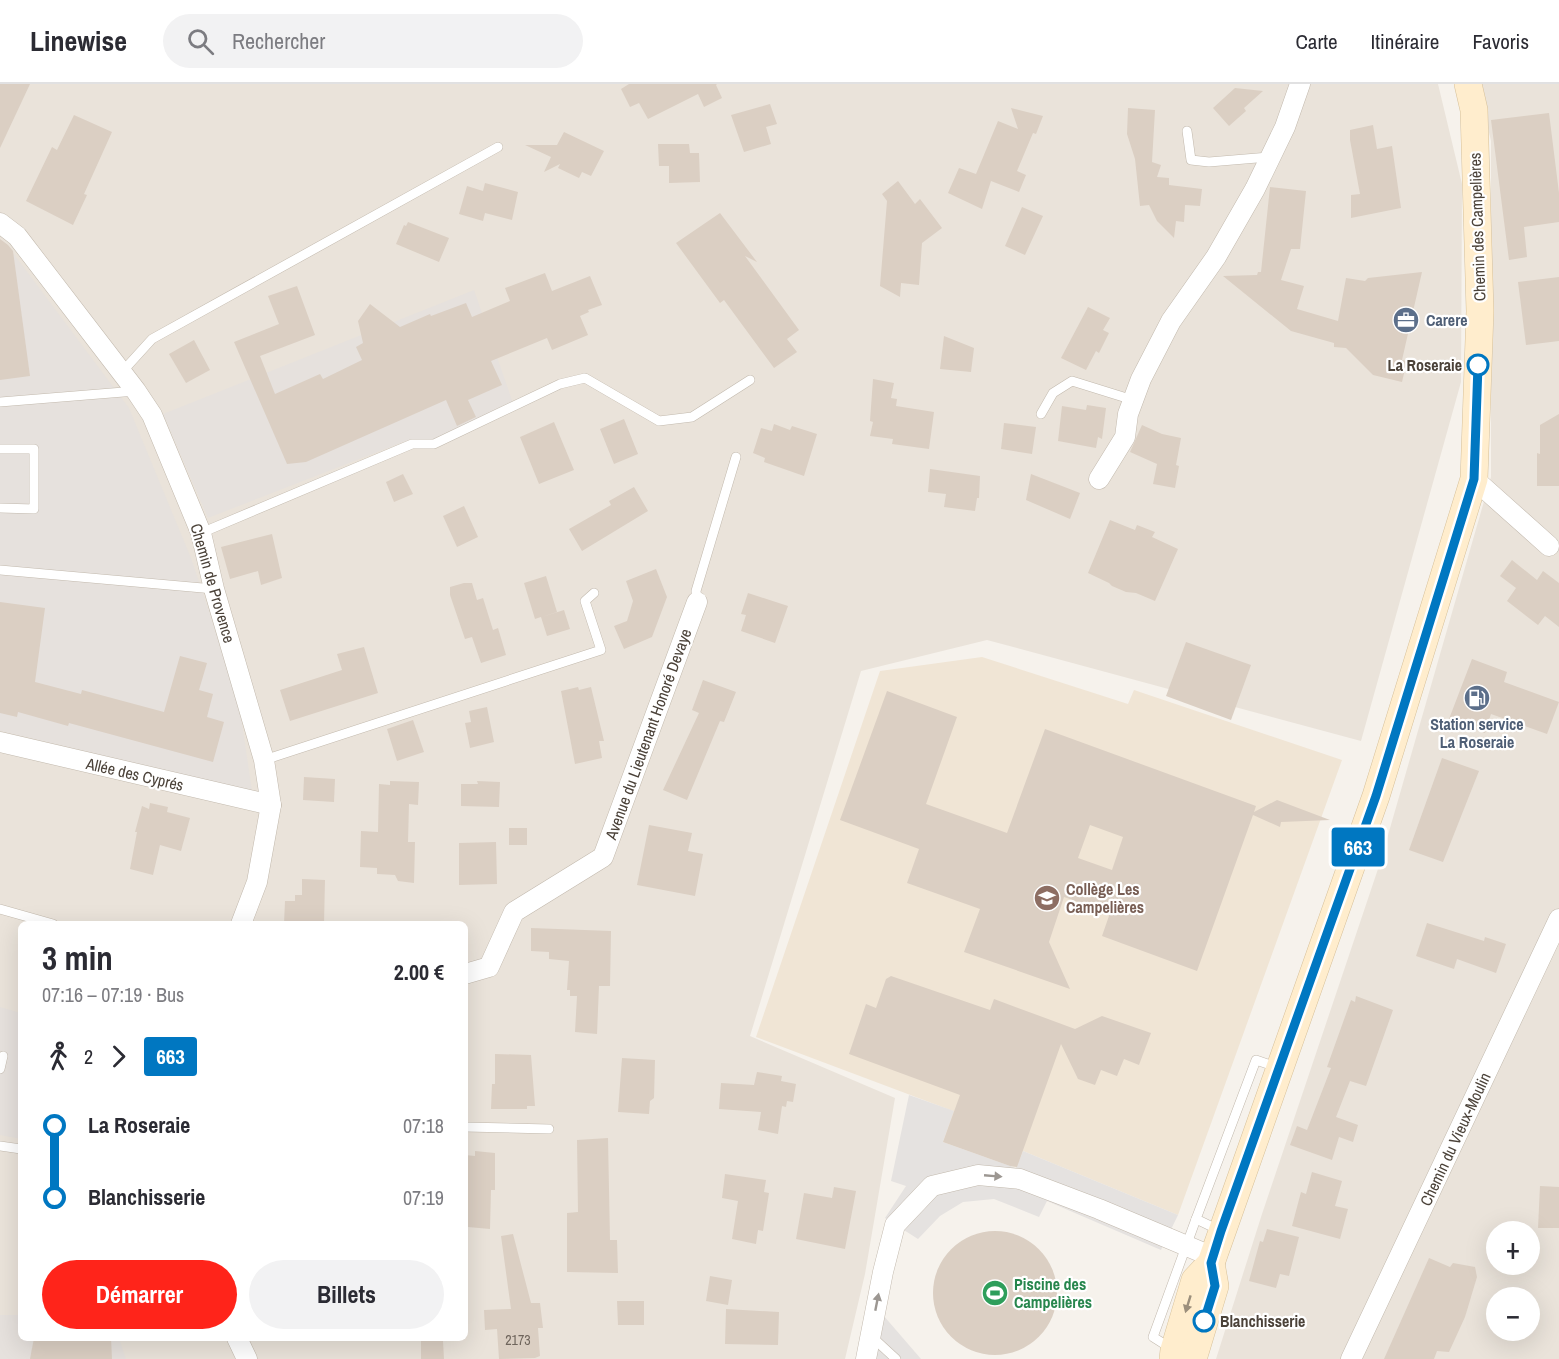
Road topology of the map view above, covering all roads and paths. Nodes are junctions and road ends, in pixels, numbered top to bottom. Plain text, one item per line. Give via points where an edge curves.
1 (1300, 84) edge
2 (1468, 84) edge
3 (1187, 131) dead end
4 (498, 147) dead end
5 (1272, 156) junction
6 (0, 223) edge
7 (122, 372) junction
8 (750, 380) dead end
9 (136, 391) junction
10 (1133, 400) junction
11 (0, 402) edge
12 (1041, 414) dead end
13 (0, 449) edge
14 (736, 457) dead end
15 (1099, 479) dead end
16 (1474, 479) junction
17 (0, 508) edge
18 (201, 533) junction
19 (1549, 546) dead end
20 (0, 570) edge
21 (214, 589) junction
22 (594, 593) dead end
23 (697, 602) joint
24 (0, 742) edge
25 (264, 760) junction
26 (271, 805) junction
27 (0, 909) edge
28 (1559, 919) edge
29 (42, 921) edge
30 (242, 921) edge
31 (468, 973) edge
32 (3, 1056) dead end
33 (1279, 1068) junction
34 (0, 1069) edge
35 (468, 1127) edge
36 (549, 1129) dead end
37 (0, 1146) edge
38 (18, 1149) edge
39 (1196, 1219) junction
40 (1221, 1231) junction
41 (1186, 1246) junction
42 (1212, 1260) junction
43 (870, 1336) junction
44 (238, 1341) edge
45 (1177, 1357) edge
46 (247, 1359) edge
47 (866, 1359) edge
48 (896, 1359) edge
49 (1351, 1359) edge

1 - 5 street
2 - 16 main road, Chemin des Campelières via 1474,110 1480,311
3 - 5 lane via 1191,160
4 - 7 lane via 152,339
5 - 10 street via 1216,257 1171,321
6 - 7 street, Chemin de Provence via 17,236
7 - 9 street, Chemin de Provence
8 - 18 lane via 692,417 659,421 585,378 560,384 434,444 412,444
9 - 11 lane
9 - 18 street, Chemin de Provence via 152,415
10 - 12 lane via 1072,381 1053,393
10 - 15 street via 1125,437
13 - 17 lane via 34,449 34,509
14 - 23 lane via 696,591
16 - 19 street
16 - 33 main road, Chemin des Campelières via 1376,796
18 - 21 street, Chemin de Provence
20 - 21 lane
21 - 25 street, Chemin de Provence
22 - 25 lane via 585,601 602,650
23 - 31 street, Avenue du Lieutenant Honoré Devaye via 603,857 514,912 489,967
24 - 26 street, Allée des Cyprés
25 - 26 street, Chemin de Provence
26 - 30 street, Chemin de Provence via 257,882
27 - 29 lane
28 - 49 street, Chemin du Vieux-Moulin
32 - 34 lane
33 - 39 lane via 1256,1060
33 - 40 main road, Chemin des Campelières
35 - 36 lane
37 - 38 lane
39 - 40 lane
39 - 41 lane
40 - 42 main road, Chemin des Campelières
41 - 42 street
43 -> 41 street via 895,1225 932,1186 978,1175 1020,1179
41 - 45 lane via 1153,1337
42 - 45 main road, Chemin des Campelières via 1215,1286
43 - 47 street
43 - 48 lane
44 - 46 street

